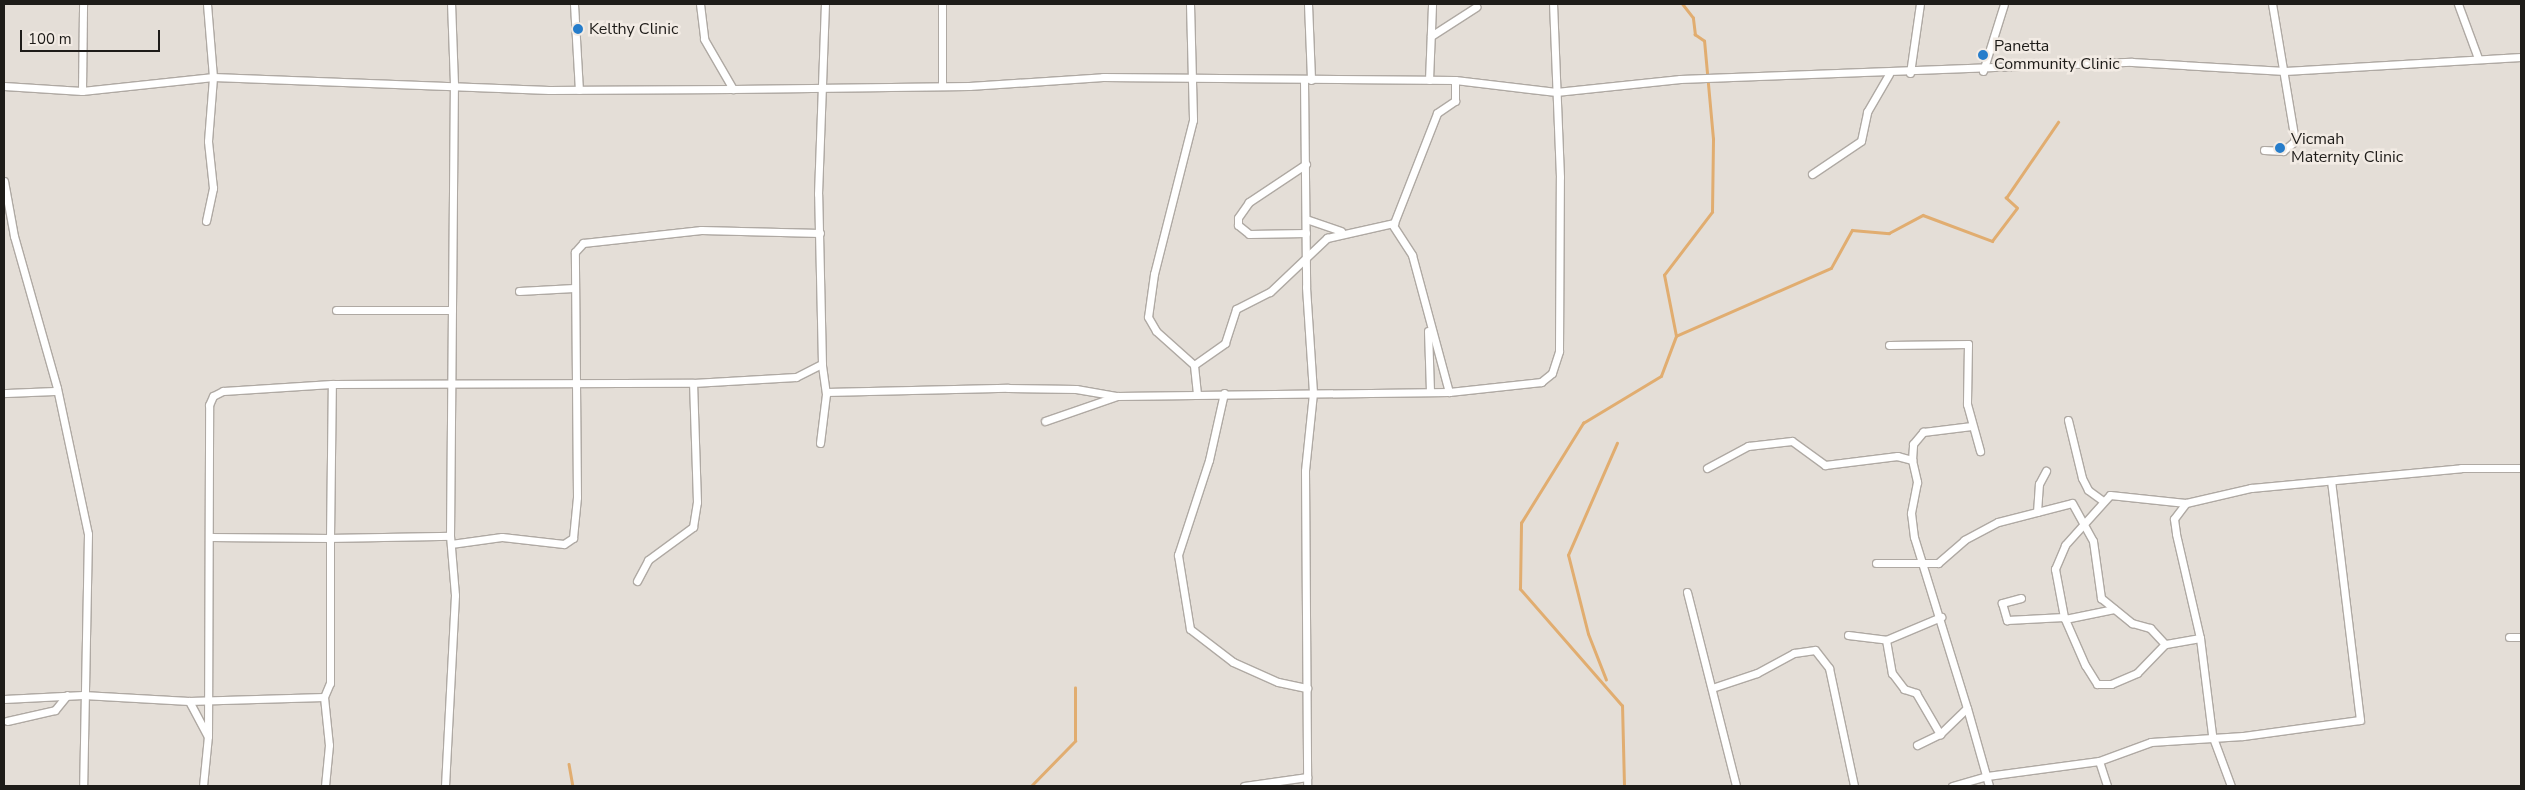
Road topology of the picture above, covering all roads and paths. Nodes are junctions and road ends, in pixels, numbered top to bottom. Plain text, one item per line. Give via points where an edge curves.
1 (83, 4) edge
2 (207, 4) edge
3 (451, 4) edge
4 (574, 4) edge
5 (700, 4) edge
6 (825, 4) edge
7 (942, 4) edge
8 (1190, 4) edge
9 (1308, 4) edge
10 (1432, 4) edge
11 (1553, 4) edge
12 (1920, 4) edge
13 (2004, 4) edge
14 (2272, 4) edge
15 (2458, 4) edge
16 (1476, 6) dead end
17 (1431, 36) junction
18 (2521, 57) edge
19 (2478, 58) junction
20 (1983, 71) junction
21 (2285, 71) junction
22 (1910, 73) junction
23 (1890, 74) junction
24 (213, 77) junction
25 (1194, 79) junction
26 (1308, 80) junction
27 (1429, 80) junction
28 (1455, 80) junction
29 (454, 84) junction
30 (4, 86) edge
31 (942, 86) junction
32 (820, 88) junction
33 (733, 89) junction
34 (579, 90) junction
35 (82, 91) junction
36 (1556, 92) junction
37 (2264, 150) dead end
38 (1306, 164) junction
39 (1812, 174) dead end
40 (4, 181) edge
41 (1306, 219) junction
42 (206, 221) dead end
43 (1392, 224) junction
44 (820, 233) junction
45 (1306, 233) junction
46 (1346, 233) junction
47 (1306, 259) junction
48 (574, 288) junction
49 (519, 291) dead end
50 (336, 310) dead end
51 (452, 310) junction
52 (1428, 323) junction
53 (1889, 345) dead end
54 (822, 364) junction
55 (1194, 366) junction
56 (451, 383) junction
57 (693, 383) junction
58 (332, 384) junction
59 (574, 384) junction
60 (1430, 390) junction
61 (57, 391) junction
62 (826, 392) junction
63 (1449, 392) junction
64 (1224, 393) junction
65 (1313, 393) junction
66 (4, 394) edge
67 (1197, 394) junction
68 (1117, 396) junction
69 (2068, 420) dead end
70 (1045, 421) dead end
71 (1972, 426) junction
72 (820, 443) dead end
73 (1980, 451) dead end
74 (1912, 460) junction
75 (1707, 468) dead end
76 (2521, 468) edge
77 (2046, 471) dead end
78 (2331, 482) junction
79 (2102, 500) junction
80 (2186, 503) junction
81 (2037, 512) junction
82 (2085, 525) junction
83 (450, 536) junction
84 (210, 537) junction
85 (330, 538) junction
86 (451, 544) junction
87 (1924, 562) junction
88 (1876, 563) dead end
89 (636, 581) dead end
90 (1687, 592) dead end
91 (2021, 598) dead end
92 (2114, 609) junction
93 (1941, 617) junction
94 (2065, 618) junction
95 (1848, 635) dead end
96 (2510, 636) dead end
97 (2521, 636) edge
98 (2200, 638) junction
99 (1886, 640) junction
100 (2165, 644) junction
101 (1307, 688) junction
102 (1712, 688) junction
103 (83, 695) junction
104 (67, 696) junction
105 (324, 697) junction
106 (4, 699) edge
107 (189, 701) junction
108 (209, 701) junction
109 (1967, 708) junction
110 (7, 722) dead end
111 (1940, 734) junction
112 (2212, 735) junction
113 (208, 736) junction
114 (1917, 745) dead end
115 (2099, 761) junction
116 (1987, 776) junction
117 (1307, 777) junction
118 (83, 786) edge
119 (203, 786) edge
120 (325, 786) edge
121 (445, 786) edge
122 (1244, 786) edge
123 (1307, 786) edge
124 (1736, 786) edge
125 (1854, 786) edge
126 (1952, 786) edge
127 (1989, 786) edge
128 (2106, 786) edge
129 (2231, 786) edge

1 - 35 street
2 - 24 street
3 - 29 street
4 - 34 street
5 - 33 street via 704,40
6 - 32 street
7 - 31 street
8 - 25 street
9 - 26 street
10 - 17 street
11 - 36 street
12 - 22 street
13 - 20 street
14 - 21 street
15 - 19 street
16 - 17 street
17 - 27 street
18 - 19 street
19 - 21 street
20 - 21 street via 2132,62
20 - 22 street
21 - 37 street via 2295,142 2283,151
22 - 23 street
23 - 36 street via 1680,79
23 - 39 street via 1867,112 1861,141
24 - 29 street
24 - 35 street
24 - 42 street via 208,141 213,188
25 - 26 street
25 - 31 street via 1103,77
25 - 55 street via 1193,120 1154,274 1148,317 1156,331
26 - 27 street
26 - 38 street
27 - 28 street
28 - 36 street
28 - 43 street via 1455,101 1437,113
29 - 34 street
29 - 51 street
30 - 35 street
31 - 32 street
32 - 33 street
32 - 44 street
33 - 34 street
36 - 63 street via 1560,176 1556,363 1547,378 1531,385
38 - 41 street
38 - 45 street via 1249,202 1238,218 1238,225 1249,234
40 - 61 street via 14,236
41 - 45 street
41 - 46 street
43 - 46 street
43 - 52 street via 1412,255
44 - 48 street via 701,230 592,239 576,252
44 - 54 street
45 - 47 street
46 - 47 street via 1324,240
47 - 55 street via 1267,294 1236,309 1225,343
47 - 65 street
48 - 49 street
48 - 59 street
50 - 51 street
51 - 56 street
52 - 60 street
52 - 63 street
53 - 71 street via 1966,342 1970,353 1966,400
54 - 57 street via 796,377
54 - 62 street
55 - 67 street
56 - 58 street
56 - 59 street
56 - 83 street
57 - 59 street
57 - 89 street via 697,502 693,527 648,560
58 - 84 street via 223,391 213,396 209,411
58 - 85 street
59 - 86 street via 577,497 573,538 564,544 502,536
60 - 63 street
60 - 65 street
61 - 66 street
61 - 103 street via 88,534
62 - 68 street via 1008,388 1076,389
62 - 72 street
64 - 65 street
64 - 67 street
64 - 101 street via 1209,460 1178,554 1190,628 1233,662 1278,682
65 - 101 street via 1305,471
67 - 68 street
68 - 70 street
69 - 79 street via 2082,478 2088,490
71 - 73 street
71 - 74 street via 1923,432 1913,444
74 - 75 street via 1897,456 1825,465 1792,441 1748,446
74 - 87 street via 1917,482 1912,513 1914,537
76 - 78 street via 2461,468
77 - 81 street via 2039,484
78 - 80 street via 2251,488
78 - 112 street via 2360,720 2243,736
79 - 80 street via 2120,493 2142,501
79 - 82 street
80 - 98 street via 2174,518
81 - 82 street via 2072,503
81 - 87 street via 1998,522 1964,540 1938,563
82 - 92 street via 2095,551 2096,590
82 - 94 street via 2065,545 2055,569
83 - 85 street
83 - 86 street
84 - 85 street
84 - 108 street
85 - 105 street via 330,683
86 - 121 street via 454,660
87 - 88 street via 1904,566
87 - 93 street
90 - 102 street
91 - 94 street via 2002,603 2008,620
92 - 94 street
92 - 100 street via 2132,623 2150,628
93 - 99 street
93 - 109 street
94 - 100 street via 2098,684 2111,684 2137,673
95 - 99 street
96 - 97 street
98 - 100 street
98 - 112 street
99 - 111 street via 1892,673 1904,689 1916,693
101 - 117 street
102 - 124 street
102 - 125 street via 1757,673 1794,652 1815,650 1829,668
103 - 104 street
103 - 107 street
103 - 118 street via 86,721
104 - 106 street
104 - 110 street via 55,710
105 - 108 street
105 - 120 street via 329,745
107 - 108 street
107 - 113 street
108 - 113 street
109 - 111 street
109 - 116 street
111 - 114 street
112 - 115 street via 2151,742
112 - 129 street
113 - 119 street
115 - 116 street
115 - 128 street
116 - 126 street
116 - 127 street
117 - 122 street
117 - 123 street

